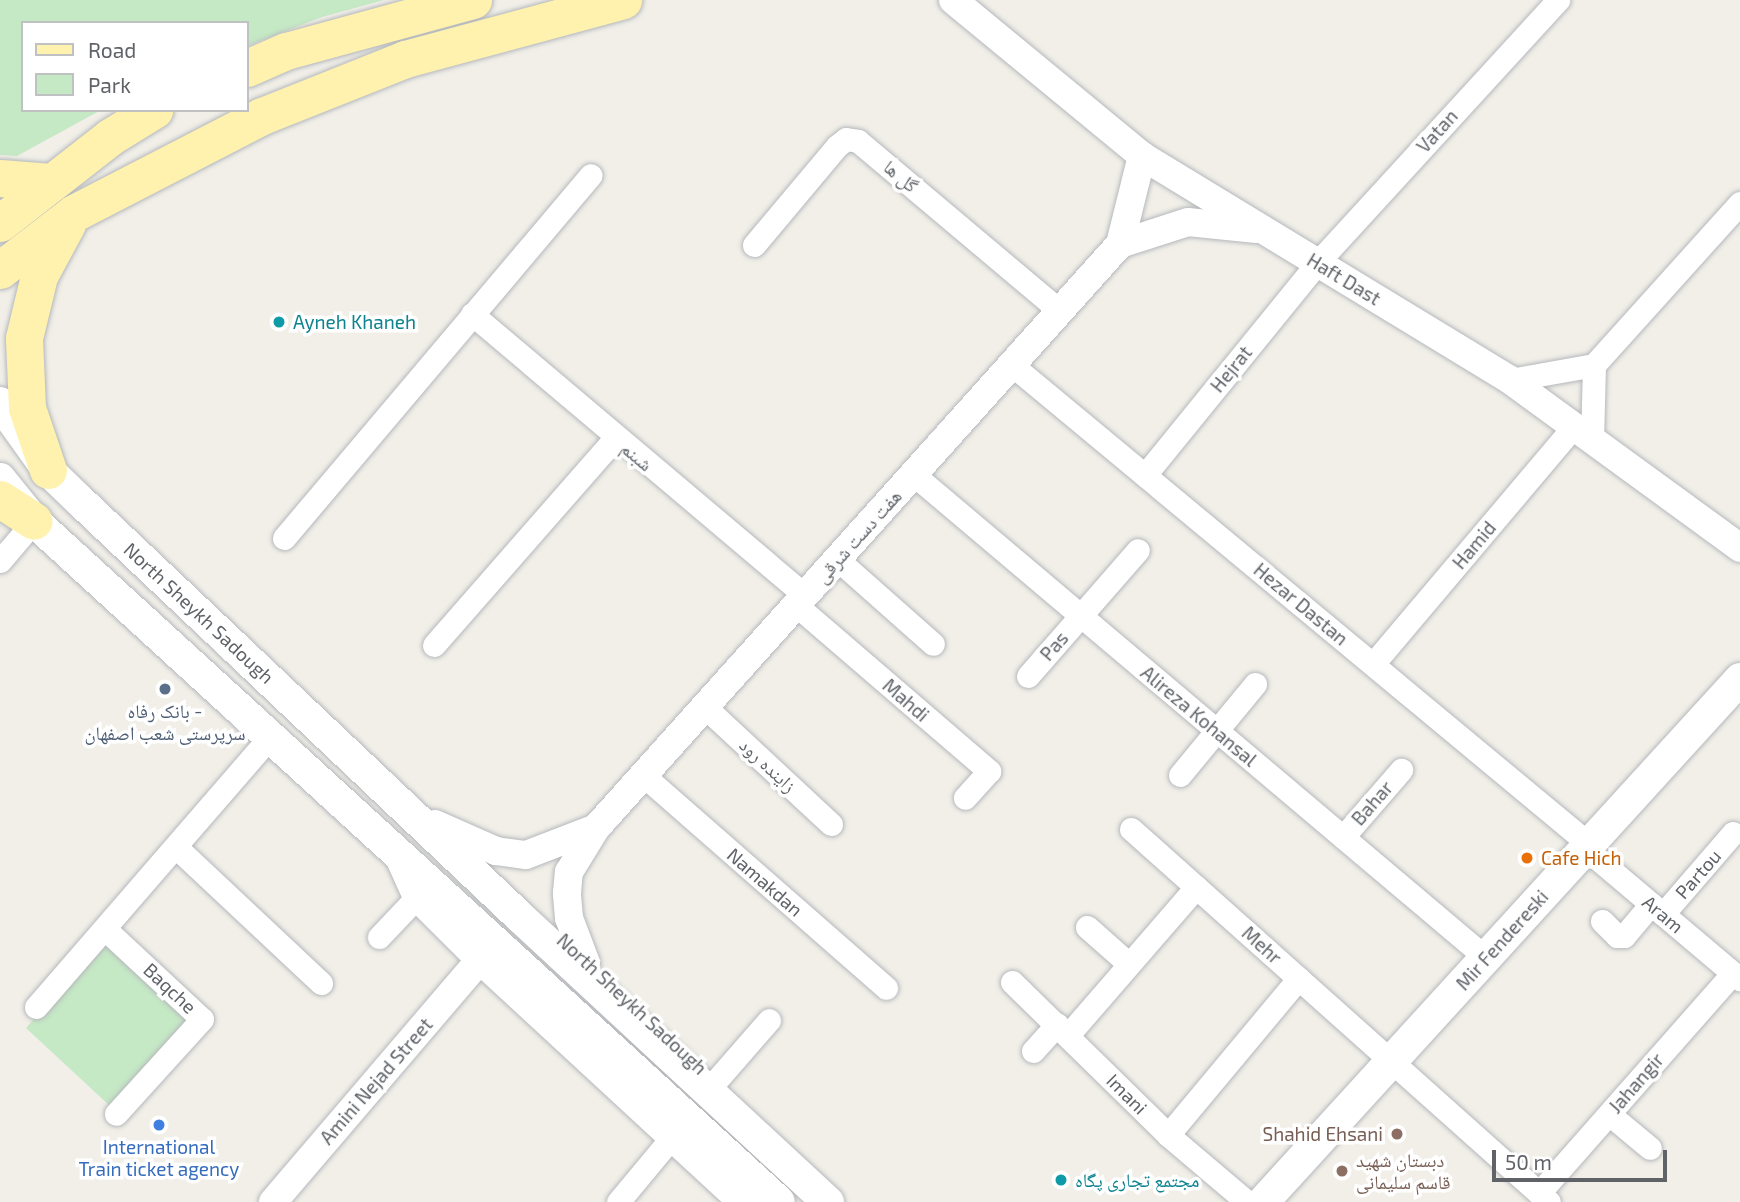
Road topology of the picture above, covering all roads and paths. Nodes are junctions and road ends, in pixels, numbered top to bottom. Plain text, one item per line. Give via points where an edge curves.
1 (473, 0) edge
2 (623, 0) edge
3 (1558, 0) edge
4 (955, 1) edge
5 (254, 65) edge
6 (283, 108) junction
7 (151, 112) edge
8 (1142, 156) junction
9 (591, 175) dead end
10 (0, 178) edge
11 (51, 182) junction
12 (1740, 204) edge
13 (74, 213) junction
14 (0, 223) edge
15 (1262, 229) junction
16 (1120, 244) junction
17 (754, 246) dead end
18 (1317, 263) junction
19 (0, 270) edge
20 (1060, 311) junction
21 (472, 314) junction
22 (1012, 365) junction
23 (1594, 365) junction
24 (1510, 380) junction
25 (0, 403) edge
26 (1583, 433) junction
27 (615, 438) junction
28 (48, 470) junction
29 (913, 474) junction
30 (1145, 475) junction
31 (0, 480) edge
32 (0, 499) edge
33 (34, 521) junction
34 (284, 538) dead end
35 (1740, 548) edge
36 (1138, 550) dead end
37 (837, 559) junction
38 (0, 561) edge
39 (801, 600) junction
40 (1081, 616) junction
41 (933, 644) dead end
42 (434, 645) dead end
43 (1373, 664) junction
44 (1028, 676) dead end
45 (1740, 679) edge
46 (1255, 684) dead end
47 (705, 707) junction
48 (1216, 730) junction
49 (271, 736) junction
50 (1401, 770) dead end
51 (643, 775) junction
52 (1180, 775) dead end
53 (965, 797) dead end
54 (423, 818) junction
55 (831, 824) dead end
56 (596, 828) junction
57 (1131, 829) dead end
58 (1733, 833) dead end
59 (1343, 837) junction
60 (1588, 846) junction
61 (176, 847) junction
62 (396, 850) junction
63 (1196, 887) junction
64 (417, 897) junction
65 (1657, 909) junction
66 (1602, 921) dead end
67 (1087, 927) dead end
68 (104, 929) junction
69 (379, 937) dead end
70 (489, 952) junction
71 (1485, 957) junction
72 (586, 962) junction
73 (1129, 964) junction
74 (1737, 976) edge
75 (1299, 978) junction
76 (1012, 982) dead end
77 (321, 983) dead end
78 (886, 988) dead end
79 (36, 1007) dead end
80 (769, 1020) dead end
81 (1062, 1030) junction
82 (1033, 1051) dead end
83 (1393, 1060) junction
84 (715, 1082) junction
85 (116, 1114) dead end
86 (1609, 1114) junction
87 (1168, 1135) junction
88 (672, 1137) junction
89 (1650, 1148) dead end
90 (1544, 1198) edge
91 (282, 1199) edge
92 (618, 1202) edge
93 (742, 1202) edge
94 (779, 1202) edge
95 (828, 1202) edge
96 (848, 1202) edge
97 (1247, 1202) edge
98 (1263, 1202) edge

1 - 5 main road via 286,51
2 - 6 main road via 405,59
3 - 18 street, Vatan
4 - 8 street, Haft Dast
5 - 6 main road via 262,90
6 - 13 main road
7 - 11 main road
8 - 15 street, Haft Dast
8 - 16 street
9 - 21 street
10 - 11 main road
11 - 14 main road
12 - 23 street
13 - 19 main road
13 - 28 main road via 39,276 24,338 27,408
15 - 16 street via 1188,222
15 - 18 street, Haft Dast
16 - 20 street, هفت دست شرقی
17 - 20 street, گل ها via 837,146 846,139 858,141
18 - 24 street, Haft Dast
18 - 30 street, Hejrat
20 - 22 street, هفت دست شرقی
21 - 27 street, شبنم
21 - 34 street
22 - 29 street, هفت دست شرقی
22 - 30 street, Hezar Dastan
23 - 24 street
23 - 26 street
24 - 26 street, Haft Dast
25 - 28 main road, North Sheykh Sadough
26 - 35 street, Haft Dast
26 - 43 street, Hamid
27 - 39 street, شبنم
27 - 42 street
28 - 54 main road, North Sheykh Sadough
29 - 37 street, هفت دست شرقی
29 - 40 street, Alireza Kohansal
30 - 43 street, Hezar Dastan
31 - 33 main road
32 - 33 main road
33 - 38 street
33 - 49 main road
36 - 40 street, Pas
37 - 39 street, هفت دست شرقی
37 - 41 street
39 - 47 street, هفت دست شرقی
39 - 53 street, Mahdi via 989,771
40 - 44 street, Pas
40 - 48 street, Alireza Kohansal
43 - 60 street, Hezar Dastan
45 - 60 main road, Mir Fendereski
46 - 48 street
47 - 51 street, هفت دست شرقی
47 - 55 street, زاینده رود
48 - 52 street
48 - 59 street, Alireza Kohansal
49 - 61 street
49 - 62 main road
50 - 59 street, Bahar
51 - 56 street, هفت دست شرقی
51 - 78 street, Namakdan
54 - 56 street via 496,851 526,855
54 - 72 street, North Sheykh Sadough via 491,871
54 - 95 main road, North Sheykh Sadough via 520,917
56 - 72 street, هفت دست شرقی via 569,872 567,893 569,918
57 - 63 street, Mehr
58 - 65 street, Partou
59 - 71 street, Alireza Kohansal
60 - 65 street, Aram
60 - 71 main road, Mir Fendereski
61 - 68 street
61 - 77 street
62 - 64 street
62 - 70 main road
63 - 73 street
63 - 75 street, Mehr
64 - 69 street
64 - 70 street
65 - 66 street, Partou via 1624,936 1617,936
65 - 74 street, Aram
67 - 73 street
68 - 79 street
68 - 85 street, Baqche via 202,1019
70 - 88 street
70 - 91 street, Amini Nejad Street
70 - 94 main road
71 - 83 main road, Mir Fendereski
72 - 84 street, North Sheykh Sadough
73 - 81 street
74 - 86 street, Jahangir
75 - 83 street, Mehr
75 - 87 street
76 - 81 street, Imani
80 - 84 street
81 - 82 street
81 - 87 street, Imani
83 - 90 street, Mehr
83 - 98 main road, Mir Fendereski
84 - 96 street, North Sheykh Sadough
86 - 89 street
86 - 90 street, Jahangir
87 - 97 street, Imani
88 - 92 street
88 - 93 street

